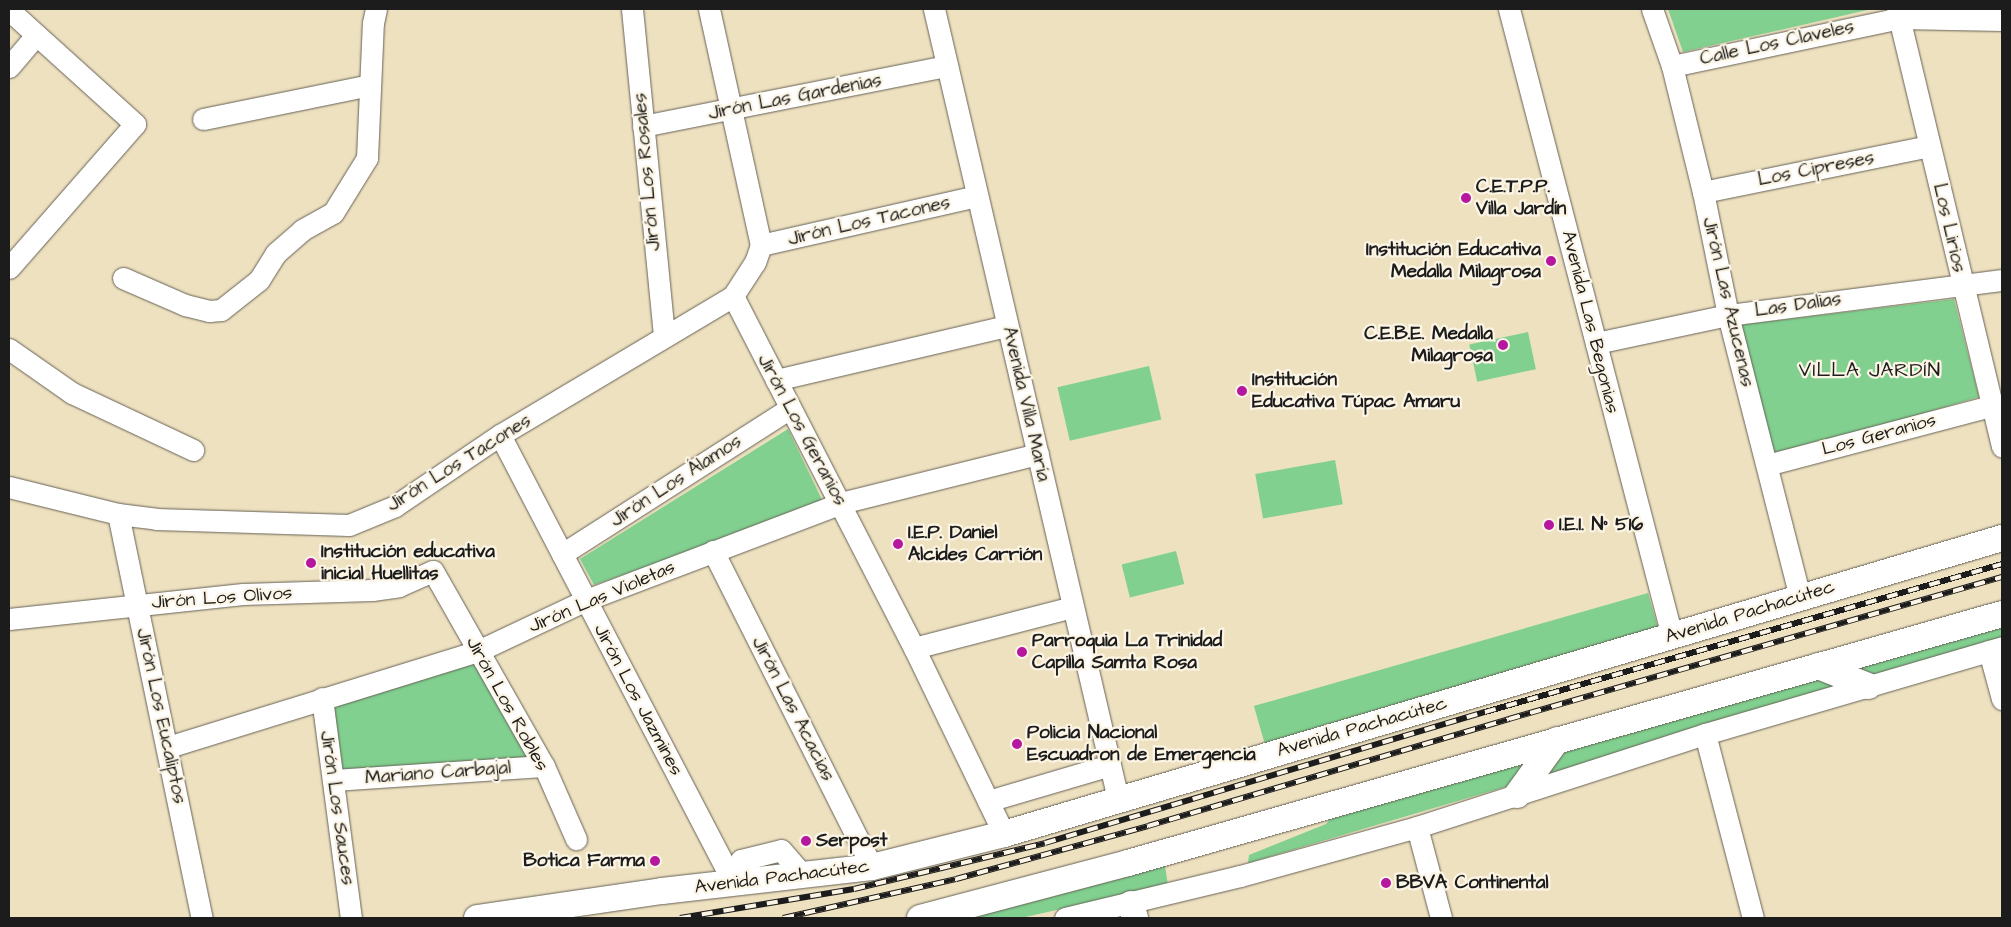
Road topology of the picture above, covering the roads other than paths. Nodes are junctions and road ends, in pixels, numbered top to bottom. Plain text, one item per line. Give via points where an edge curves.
1 (376, 9) edge
2 (632, 9) edge
3 (709, 9) edge
4 (934, 9) edge
5 (1509, 9) edge
6 (1652, 9) edge
7 (9, 10) edge
8 (1898, 13) edge
9 (2002, 20) edge
10 (36, 35) junction
11 (947, 66) junction
12 (1672, 66) junction
13 (9, 67) edge
14 (370, 85) junction
15 (732, 110) junction
16 (203, 119) dead end
17 (643, 126) junction
18 (1929, 146) junction
19 (1704, 192) junction
20 (977, 196) junction
21 (761, 245) junction
22 (9, 268) edge
23 (123, 278) dead end
24 (2002, 280) edge
25 (1962, 284) junction
26 (733, 296) junction
27 (1728, 315) junction
28 (1007, 326) junction
29 (664, 336) junction
30 (1596, 344) junction
31 (9, 349) edge
32 (776, 380) junction
33 (1990, 406) junction
34 (790, 408) junction
35 (500, 436) junction
36 (2002, 447) edge
37 (193, 450) dead end
38 (1038, 454) junction
39 (1767, 465) junction
40 (9, 486) edge
41 (841, 503) junction
42 (118, 514) junction
43 (2002, 538) edge
44 (713, 551) junction
45 (562, 554) junction
46 (433, 571) joint
47 (1800, 597) junction
48 (586, 600) junction
49 (137, 604) junction
50 (1073, 606) junction
51 (2002, 614) edge
52 (9, 620) edge
53 (1672, 636) junction
54 (914, 648) junction
55 (1996, 649) edge
56 (478, 651) junction
57 (1818, 666) junction
58 (1868, 686) junction
59 (322, 698) junction
60 (2002, 699) edge
61 (1704, 734) junction
62 (1557, 740) junction
63 (168, 747) junction
64 (1110, 765) junction
65 (544, 766) junction
66 (333, 780) junction
67 (1518, 794) junction
68 (1118, 799) junction
69 (988, 801) junction
70 (1417, 827) junction
71 (1004, 834) junction
72 (576, 839) dead end
73 (872, 867) junction
74 (734, 884) junction
75 (965, 908) junction
76 (1133, 911) edge
77 (202, 918) edge
78 (351, 918) edge
79 (477, 918) edge
80 (920, 918) edge
81 (1002, 918) edge
82 (1065, 918) edge
83 (1441, 918) edge
84 (1753, 918) edge

1 - 14 street
2 - 17 street, Jirón Los Rosales
3 - 15 street
4 - 11 street, Avenida Villa María
5 - 30 street, Avenida Las Begonias
6 - 12 street, Jirón Las Azucenas
7 - 10 street
8 - 9 street, Calle Los Claveles
8 - 12 street, Calle Los Claveles
8 - 18 street, Los Lirios
10 - 13 street
10 - 22 street via 135,124
11 - 15 street, Jirón Las Gardenias
11 - 20 street, Avenida Villa María
12 - 19 street, Jirón Las Azucenas
14 - 16 street
14 - 23 street via 367,158 348,192 333,213 302,230 276,253 259,280 243,294 221,310 209,311 186,305
15 - 17 street, Jirón Las Gardenias
15 - 21 street
17 - 29 street, Jirón Los Rosales
18 - 19 street, Los Cipreses
18 - 25 street, Los Lirios
19 - 27 street, Jirón Las Azucenas
20 - 21 street, Jirón Los Tacones
20 - 28 street, Avenida Villa María
21 - 26 street via 755,262
24 - 25 street, Las Dalias
25 - 27 street, Las Dalias
25 - 33 street, Los Lirios
26 - 29 street, Jirón Los Tacones
26 - 32 street, Jirón Los Geranios
27 - 30 street, Las Dalias
27 - 39 street, Jirón Las Azucenas
28 - 32 street
28 - 38 street, Avenida Villa María
29 - 35 street, Jirón Los Tacones
30 - 53 street, Avenida Las Begonias
31 - 37 street via 72,393
32 - 34 street, Jirón Los Geranios
33 - 36 street, Los Lirios
33 - 39 street, Los Geranios
34 - 41 street, Jirón Los Geranios
34 - 45 street, Jirón Los Álamos
35 - 42 street, Jirón Los Tacones via 395,506 349,525 303,522 230,524
35 - 45 street, Jirón Los Jazmines
38 - 41 street, Jirón Las Violetas
38 - 50 street, Avenida Villa María
39 - 47 street, Jirón Las Azucenas
40 - 42 street, Jirón Los Tacones
41 - 44 street, Jirón Las Violetas
41 - 54 street, Jirón Los Geranios
42 - 49 street, Jirón Los Eucaliptos
43 - 47 main road, Avenida Pachacútec
44 - 48 street, Jirón Las Violetas
44 - 73 street, Jirón Las Acacias
45 - 48 street, Jirón Los Jazmines
46 - 49 street, Jirón Los Olivos via 399,586 372,590 243,594
46 - 56 street, Jirón Los Robles
47 - 53 main road, Avenida Pachacútec
48 - 56 street, Jirón Las Violetas
48 - 74 street, Jirón Los Jazmines
49 - 52 street, Jirón Los Olivos
49 - 63 street, Jirón Los Eucaliptos
50 - 54 street
50 - 64 street, Avenida Villa María
51 - 57 main road
53 - 68 main road, Avenida Pachacútec
54 - 69 street, Jirón Los Geranios
55 - 58 street
55 - 60 street
56 - 59 street, Jirón Las Violetas
56 - 65 street, Jirón Los Robles
57 - 58 main road
57 - 62 main road
58 - 61 street
59 - 63 street, Jirón Las Violetas
59 - 66 street, Jirón Los Sauces
61 - 67 street
61 - 84 street
62 - 67 main road
62 - 75 main road
63 - 77 street, Jirón Los Eucaliptos
64 - 68 street, Avenida Villa María
64 - 69 street
65 - 66 street, Mariano Carbajal
65 - 72 street, Jirón Los Robles
66 - 78 street, Jirón Los Sauces
67 - 70 street
68 - 71 main road, Avenida Pachacútec
69 - 71 street, Jirón Los Geranios
70 - 76 street
70 - 83 street
71 - 73 main road, Avenida Pachacútec
73 - 74 main road, Avenida Pachacútec
74 - 79 main road, Avenida Pachacútec
75 - 80 main road
75 - 81 main road
76 - 82 street

